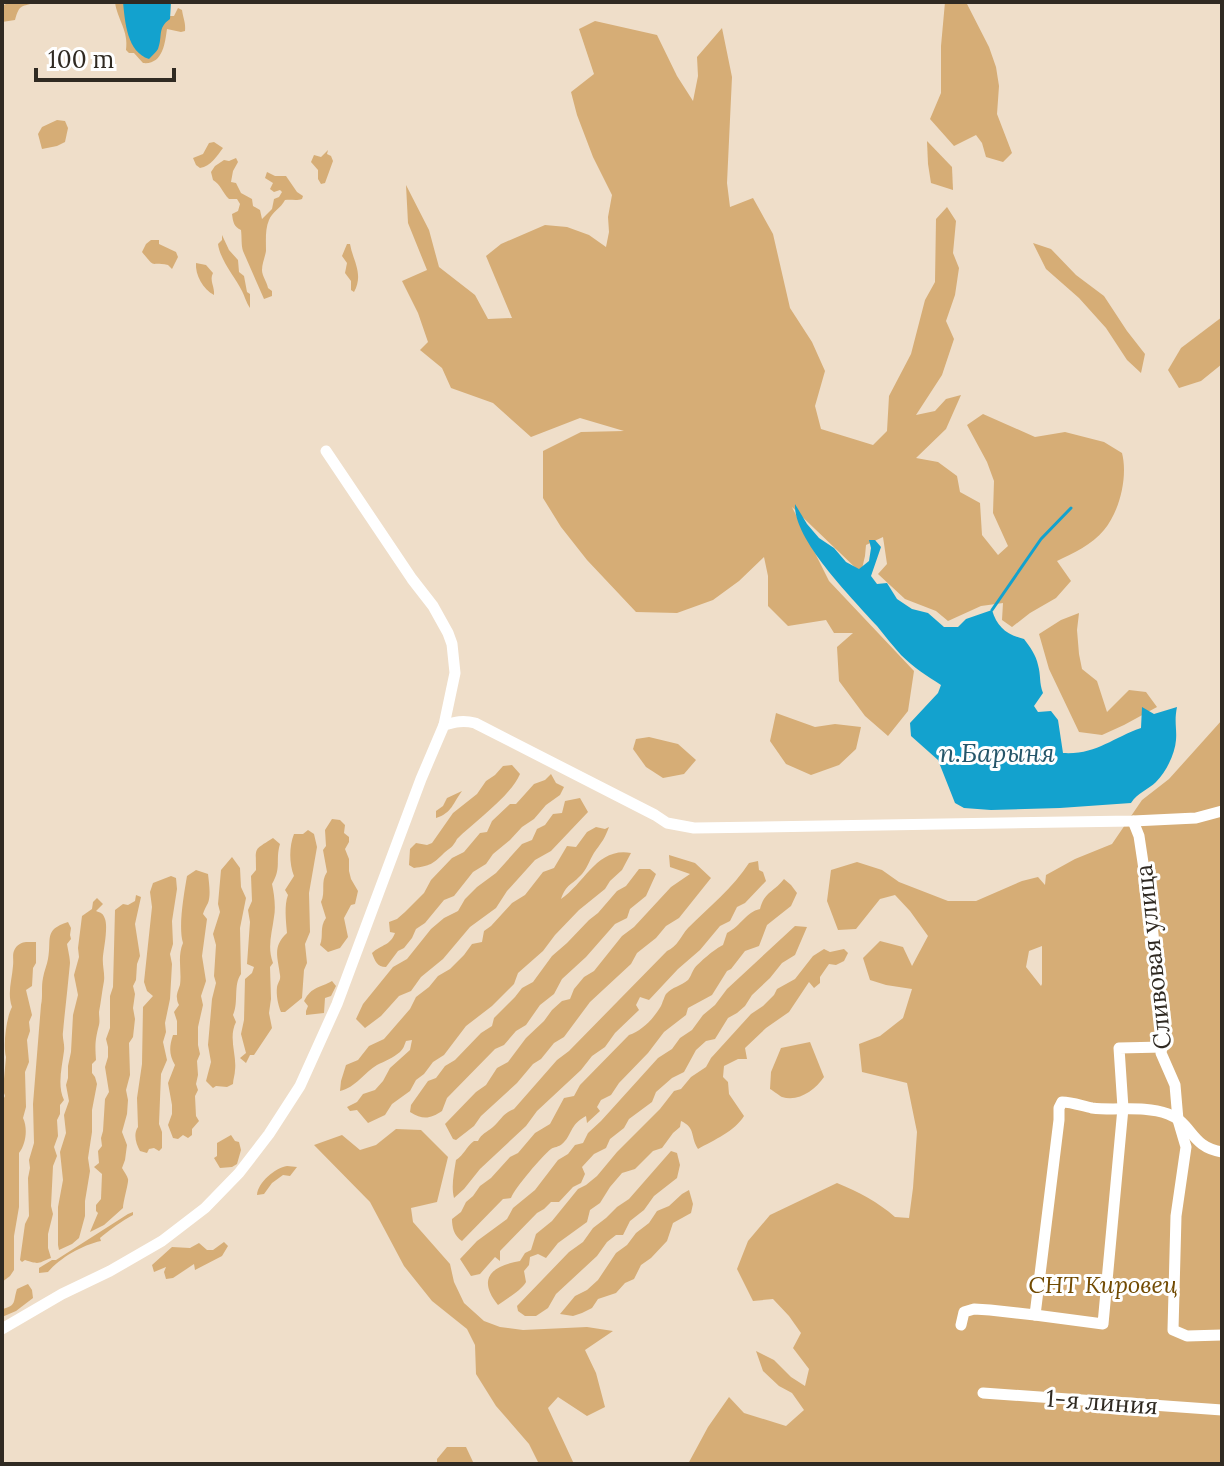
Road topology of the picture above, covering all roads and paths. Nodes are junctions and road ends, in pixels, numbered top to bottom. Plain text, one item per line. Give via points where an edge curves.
1 (326, 451) dead end
2 (444, 725) junction
3 (1220, 816) edge
4 (1133, 821) junction
5 (1163, 1047) junction
6 (1123, 1108) junction
7 (1178, 1120) junction
8 (1222, 1152) edge
9 (1035, 1315) junction
10 (961, 1325) dead end
11 (2, 1329) edge
12 (1222, 1335) edge
13 (983, 1393) dead end
14 (1222, 1410) edge

1 - 2 street via 433,606 452,644 455,673
2 - 4 street via 475,723 667,823 694,828
2 - 11 street via 337,1004 300,1086 269,1134 213,1199 162,1241
3 - 4 street
4 - 5 street, Сливовая улица via 1151,916
5 - 6 street via 1119,1048
5 - 7 street, Сливовая улица via 1175,1085
6 - 7 street via 1166,1113
6 - 9 street via 1062,1102 1059,1108
6 - 9 street via 1103,1324
7 - 8 street via 1207,1149
7 - 12 street, Сливовая улица via 1186,1147 1176,1216 1173,1330 1187,1336
9 - 10 street via 974,1309 964,1312
13 - 14 street, 1-я линия

